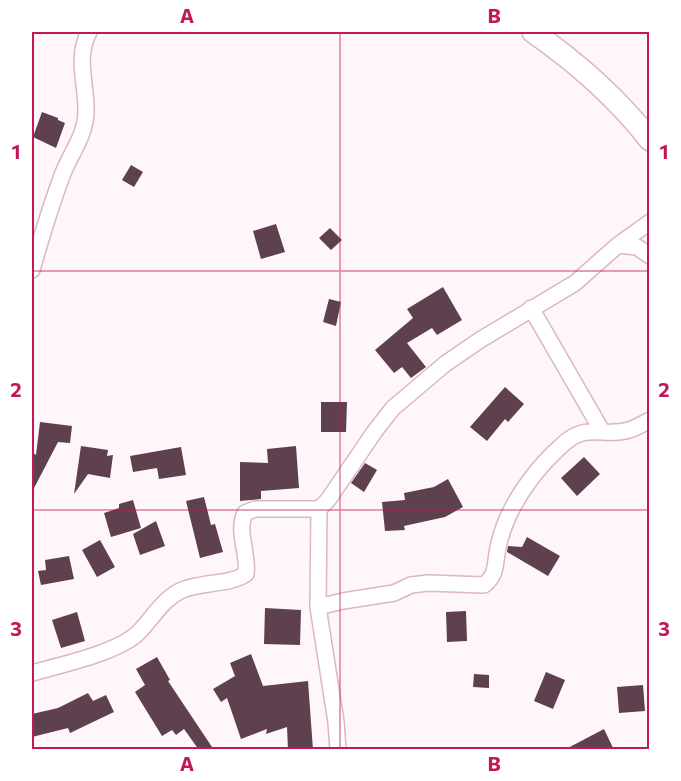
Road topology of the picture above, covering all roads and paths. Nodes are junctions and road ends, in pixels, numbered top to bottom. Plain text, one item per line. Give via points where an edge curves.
1 (89, 32) edge
2 (533, 32) edge
3 (650, 140) edge
4 (650, 222) edge
5 (618, 245) junction
6 (650, 256) edge
7 (32, 270) edge
8 (531, 308) junction
9 (650, 420) edge
10 (602, 431) junction
11 (319, 509) junction
12 (318, 608) junction
13 (32, 673) edge
14 (338, 750) edge

1 - 7 street via 81,66 86,113 83,131 64,171
2 - 3 street via 601,87
4 - 5 street
5 - 6 street via 637,247
5 - 8 street via 575,283
8 - 10 street
8 - 11 street via 445,364 393,408
9 - 10 street via 630,430
10 - 12 street via 575,435 541,466 509,516 496,567 491,580 484,585 411,585 394,593
11 - 12 street
11 - 13 street via 255,509 245,513 241,521 246,574 236,580 204,583 171,597 137,634 109,650
12 - 14 street

